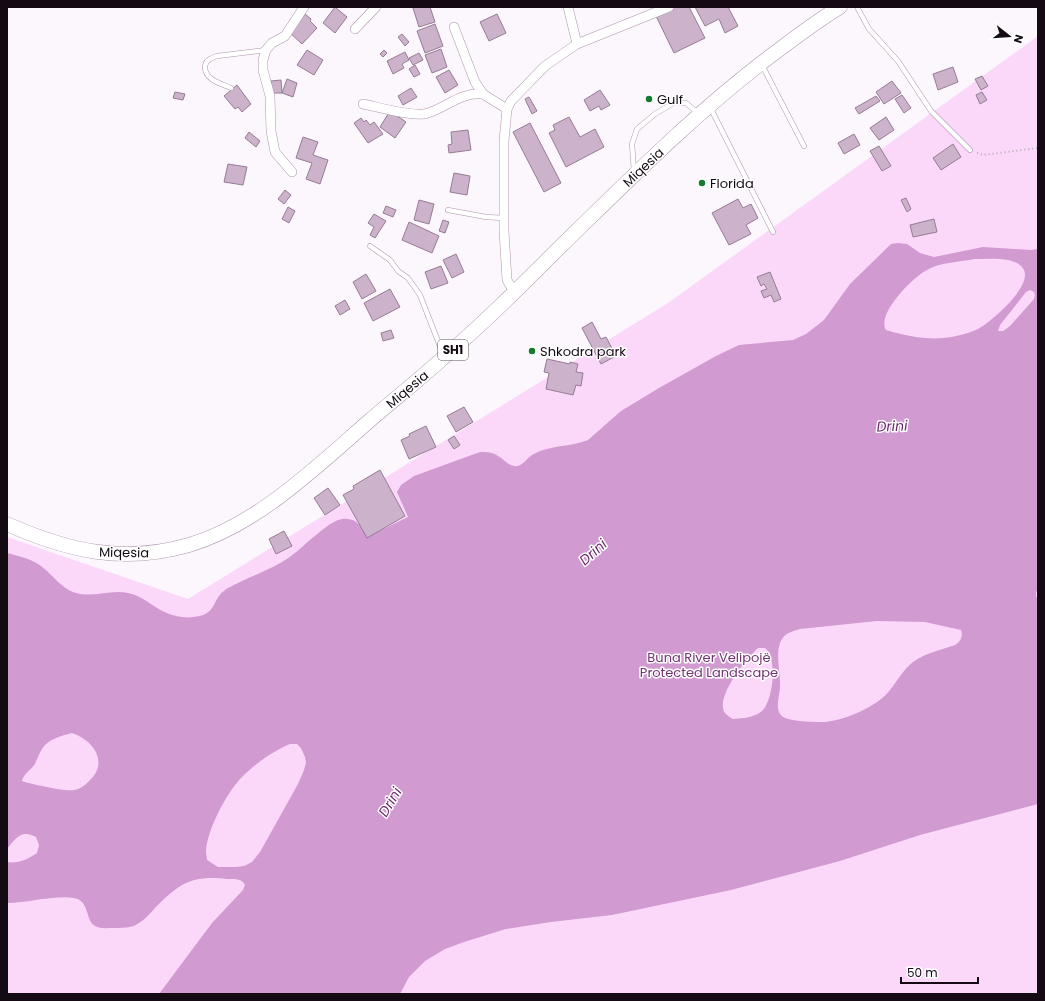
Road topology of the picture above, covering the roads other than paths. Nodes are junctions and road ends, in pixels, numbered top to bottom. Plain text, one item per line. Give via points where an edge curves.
1 (304, 7) edge
2 (376, 7) edge
3 (568, 7) edge
4 (669, 7) edge
5 (840, 7) edge
6 (857, 7) edge
7 (454, 27) dead end
8 (355, 29) dead end
9 (577, 44) junction
10 (266, 50) junction
11 (761, 63) junction
12 (231, 88) dead end
13 (483, 94) junction
14 (363, 104) dead end
15 (507, 109) junction
16 (705, 110) junction
17 (804, 146) dead end
18 (970, 150) road end
19 (292, 172) dead end
20 (634, 175) junction
21 (448, 210) dead end
22 (504, 218) junction
23 (773, 232) dead end
24 (370, 246) dead end
25 (514, 292) junction
26 (445, 357) junction
27 (7, 524) edge

1 - 10 street via 285,36 272,43
2 - 8 street
3 - 9 street
4 - 9 street
5 - 11 main road, Miqesia / SH1
6 - 18 lane via 869,29 898,61 931,111
7 - 13 street via 475,82
9 - 15 street via 545,66 511,101
10 - 12 lane via 209,59 205,64 206,73 210,78
10 - 19 street via 263,70 270,96 271,131 275,152
11 - 16 main road, Miqesia / SH1
11 - 17 lane
13 - 14 street via 473,93 427,114 417,115
13 - 15 street
15 - 22 street via 504,141
16 - 20 main road, Miqesia / SH1
16 - 20 lane via 675,102 655,114 637,130 632,144
16 - 23 lane
20 - 25 main road, Miqesia / SH1
21 - 22 lane
22 - 25 street via 507,280
24 - 26 lane via 390,260 420,295
25 - 26 main road, Miqesia / SH1
26 - 27 main road, Miqesia / SH1 via 258,512 216,535 190,545 156,553 126,555 92,552 38,537

